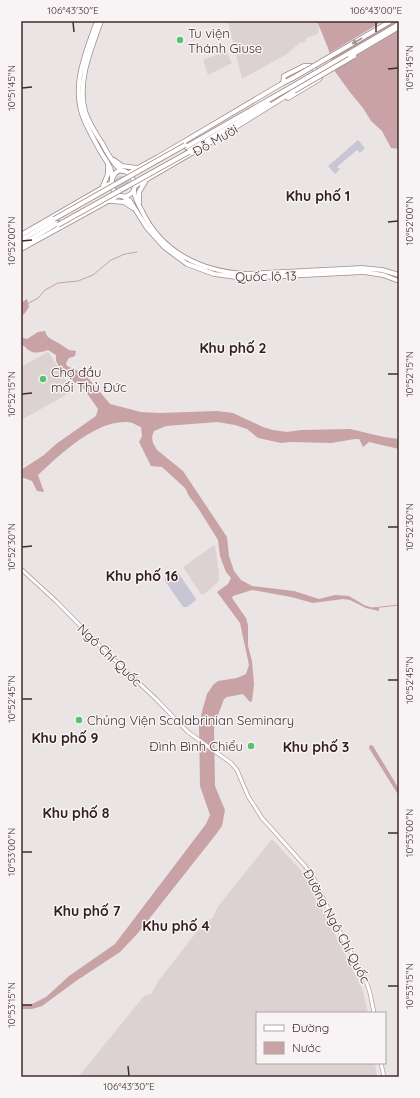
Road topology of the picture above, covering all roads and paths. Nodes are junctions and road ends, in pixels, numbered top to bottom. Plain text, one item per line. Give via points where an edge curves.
1 (97, 21) edge
2 (101, 21) edge
3 (391, 21) edge
4 (399, 24) edge
5 (399, 28) edge
6 (283, 83) junction
7 (293, 89) junction
8 (262, 110) junction
9 (224, 127) junction
10 (112, 159) junction
11 (107, 162) junction
12 (138, 168) junction
13 (122, 171) junction
14 (130, 172) junction
15 (148, 179) junction
16 (110, 182) junction
17 (141, 183) junction
18 (100, 189) junction
19 (134, 189) junction
20 (119, 196) junction
21 (108, 201) junction
22 (139, 204) junction
23 (138, 213) junction
24 (22, 243) edge
25 (364, 272) junction
26 (397, 273) edge
27 (399, 282) edge
28 (21, 569) edge
29 (216, 751) joint
30 (374, 1012) edge
31 (381, 1064) edge
32 (384, 1077) edge

1 - 11 highway via 81,70 79,97 85,123
2 - 10 highway via 84,76 83,97 89,120
3 -> 6 highway, Đỗ Mười, bridge
4 - 7 highway, bridge
5 - 7 highway, bridge
6 - 8 highway via 284,76 304,66 311,66 320,78 270,109
6 - 9 highway, Đỗ Mười via 226,117
7 - 8 highway, Đỗ Mười
7 - 9 highway, Đỗ Mười
8 - 9 highway, Đỗ Mười
8 - 9 highway, Đỗ Mười via 257,115
9 - 12 highway, Đỗ Mười
9 - 15 highway, Đỗ Mười
9 - 24 highway, Đỗ Mười, bridge
10 - 12 highway via 122,166
10 - 13 highway
11 - 16 highway via 111,170
11 - 18 highway via 108,174
12 - 14 highway, Đỗ Mười
13 - 14 highway
13 - 16 highway via 116,173
14 - 17 highway via 136,173
14 - 19 highway
15 - 17 highway, Đỗ Mười
15 - 22 highway via 140,190
16 - 18 highway
16 - 20 highway via 108,191 111,195
17 - 19 highway, Đỗ Mười
18 - 24 highway
19 - 20 highway via 129,195
19 - 22 highway, Quốc lộ 13
20 - 21 highway
20 - 23 highway, Quốc lộ 13 via 129,200
21 - 23 highway via 126,203
21 - 24 highway
22 - 26 highway, Quốc lộ 13 via 165,243 189,260 214,270 251,274 366,268
23 - 25 highway, Quốc lộ 13 via 164,247 187,264 214,274 244,278
25 - 27 highway via 370,276
25 - 27 highway, Quốc lộ 13 via 383,275
28 - 29 main road, Ngô Chí Quốc via 188,732
29 - 30 main road, Đường Ngô Chí Quốc via 232,763 262,818 312,875 365,978
31 - 32 main road

